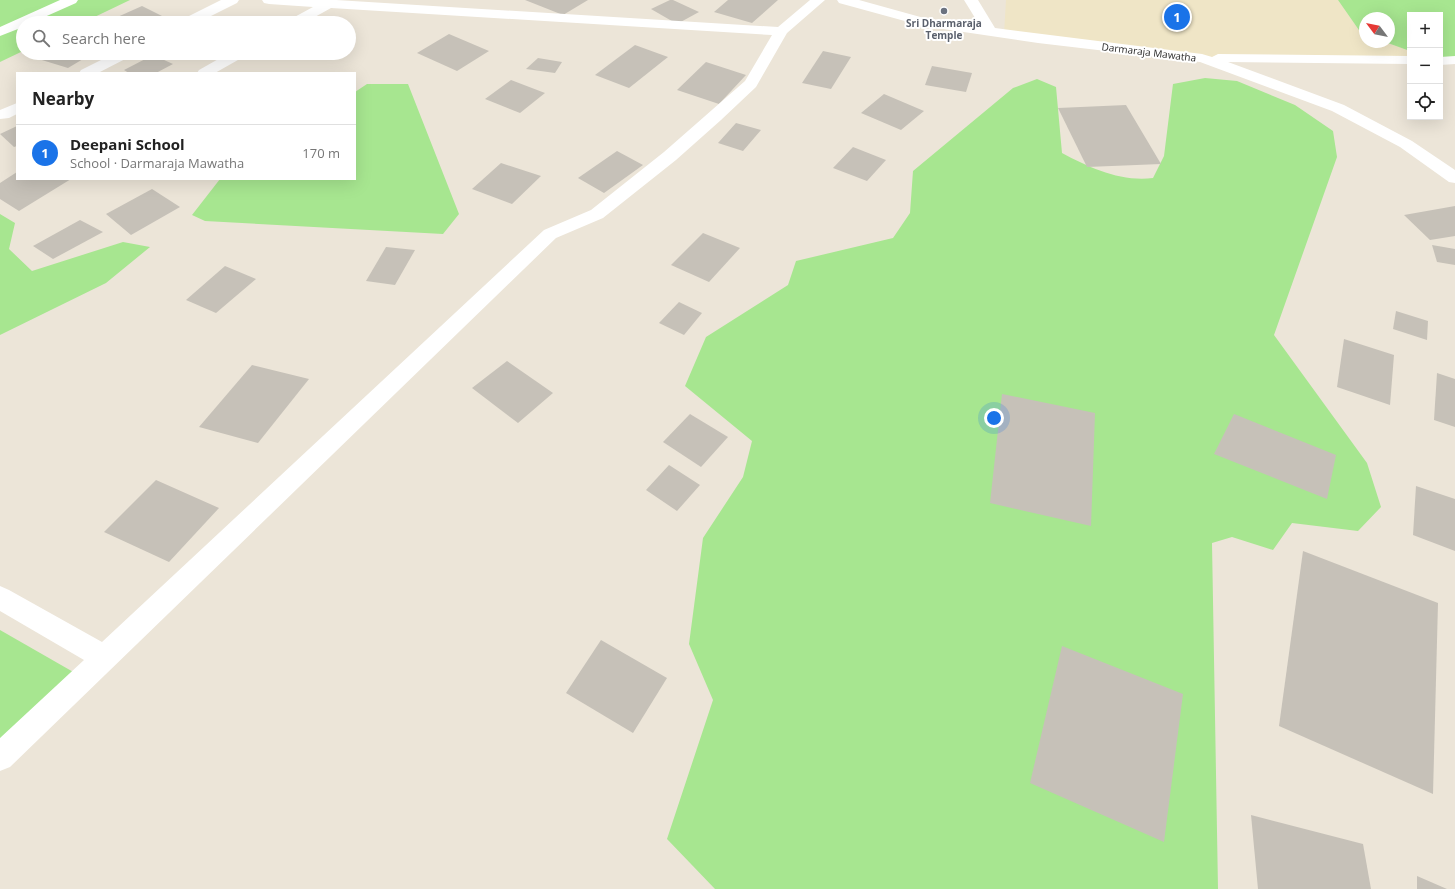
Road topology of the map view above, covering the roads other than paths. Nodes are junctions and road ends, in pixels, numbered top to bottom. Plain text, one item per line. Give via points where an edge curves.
1 (71, 0) edge
2 (232, 0) edge
3 (269, 0) edge
4 (818, 0) edge
5 (844, 0) edge
6 (971, 0) edge
7 (328, 4) junction
8 (36, 16) edge
9 (200, 16) edge
10 (307, 16) edge
11 (16, 25) edge
12 (781, 31) junction
13 (0, 32) edge
14 (990, 32) junction
15 (1202, 58) junction
16 (112, 60) edge
17 (227, 60) edge
18 (1407, 60) edge
19 (1443, 60) edge
20 (1455, 60) edge
21 (88, 72) edge
22 (206, 72) edge
23 (16, 108) edge
24 (2, 115) dead end
25 (1455, 178) edge
26 (0, 598) edge
27 (104, 657) junction
28 (0, 757) edge

1 - 8 street
2 - 9 street
3 - 7 street
4 - 12 street
5 - 14 street, Darmaraja Mawatha via 923,22
6 - 14 street
7 - 10 street
7 - 12 street
11 - 13 street
12 - 27 street via 751,84 670,156 597,214 550,234
14 - 15 street, Darmaraja Mawatha
15 - 18 street
15 - 25 street, Darmaraja Mawatha via 1338,108 1406,144
16 - 21 street
17 - 22 street
19 - 20 street
23 - 24 street
26 - 27 street
27 - 28 street

